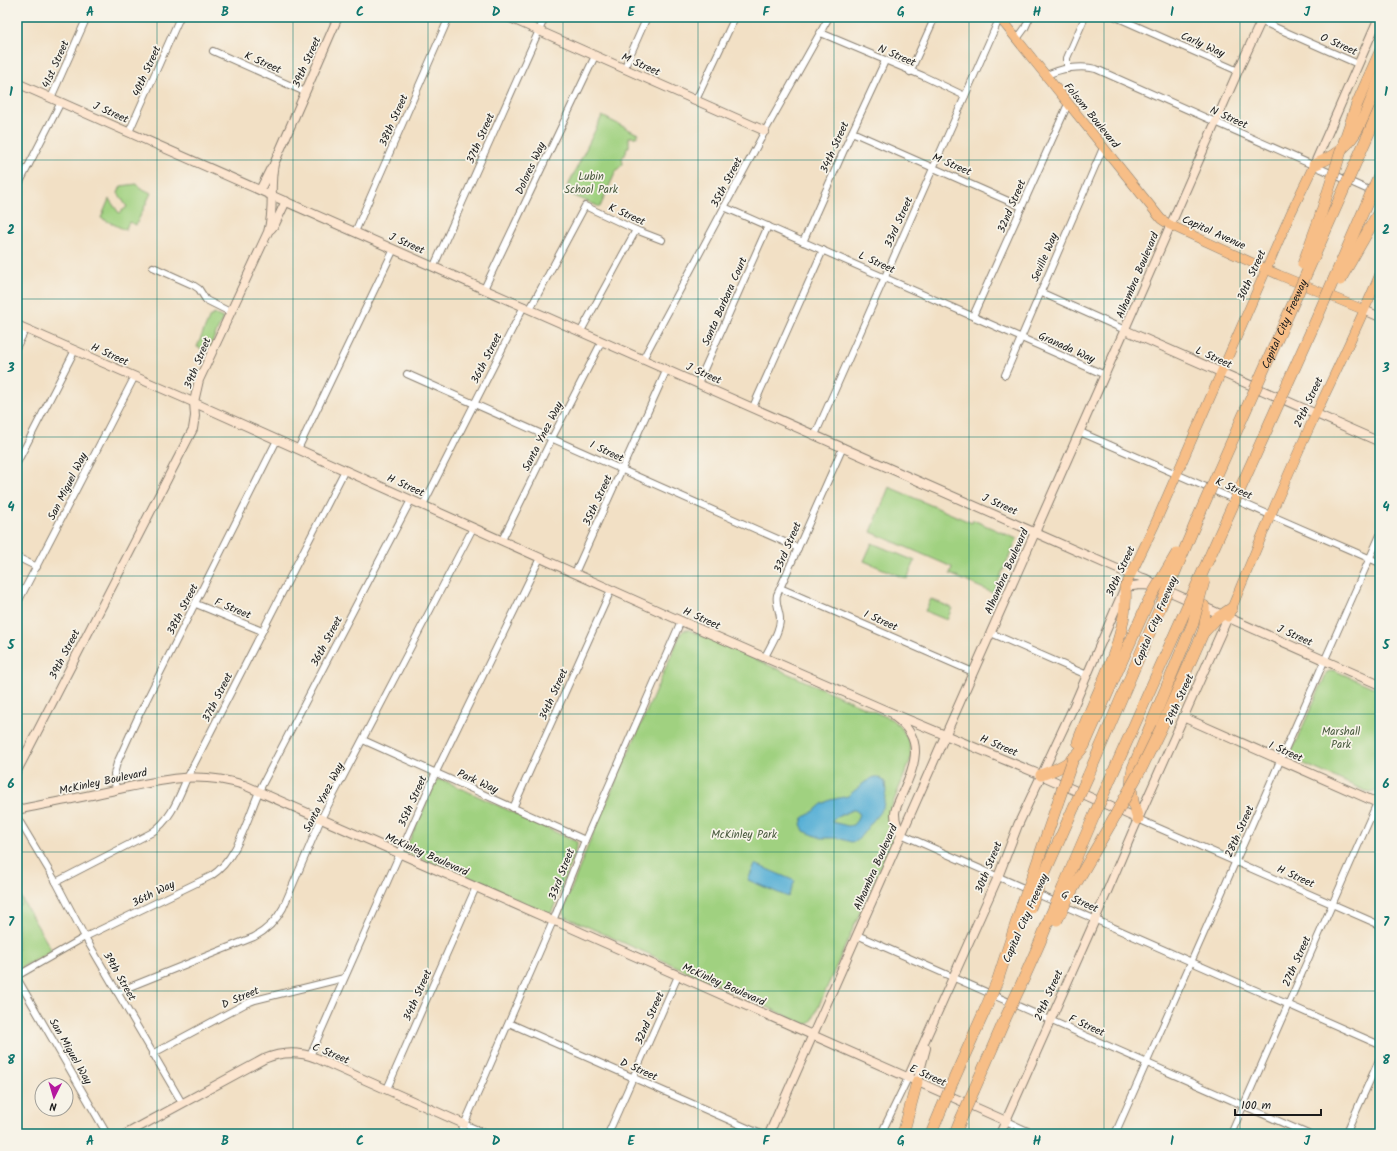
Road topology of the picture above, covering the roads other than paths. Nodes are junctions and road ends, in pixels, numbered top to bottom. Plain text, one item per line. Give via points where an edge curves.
1 (87, 17) edge
2 (180, 17) edge
3 (338, 17) edge
4 (449, 17) edge
5 (508, 17) edge
6 (545, 17) edge
7 (647, 17) edge
8 (735, 17) edge
9 (829, 17) edge
10 (935, 17) edge
11 (999, 17) edge
12 (1030, 17) edge
13 (1085, 17) edge
14 (1116, 17) edge
15 (1244, 17) edge
16 (1379, 17) edge
17 (1262, 20) edge
18 (539, 30) junction
19 (820, 33) junction
20 (1017, 39) junction
21 (213, 51) dead end
22 (1380, 52) edge
23 (595, 56) junction
24 (885, 61) junction
25 (1358, 64) junction
26 (1067, 68) junction
27 (624, 69) junction
28 (1238, 71) junction
29 (910, 72) junction
30 (1046, 76) junction
31 (1380, 78) edge
32 (17, 83) edge
33 (305, 92) junction
34 (965, 96) junction
35 (51, 98) junction
36 (696, 100) junction
37 (61, 102) junction
38 (1068, 104) junction
39 (1380, 108) edge
40 (1216, 122) junction
41 (765, 131) junction
42 (129, 132) junction
43 (852, 132) junction
44 (1103, 148) junction
45 (274, 164) junction
46 (1314, 165) junction
47 (933, 168) junction
48 (1380, 173) edge
49 (17, 188) edge
50 (260, 190) junction
51 (272, 195) junction
52 (1380, 195) edge
53 (286, 201) junction
54 (585, 206) joint
55 (724, 207) junction
56 (1022, 207) junction
57 (1380, 210) edge
58 (1170, 225) junction
59 (768, 226) junction
60 (636, 230) junction
61 (268, 232) junction
62 (355, 232) junction
63 (662, 240) dead end
64 (803, 242) junction
65 (394, 249) junction
66 (823, 250) junction
67 (434, 266) junction
68 (153, 267) dead end
69 (1267, 269) junction
70 (1380, 274) edge
71 (885, 278) junction
72 (484, 289) junction
73 (1040, 292) junction
74 (527, 308) junction
75 (1364, 310) junction
76 (230, 312) junction
77 (973, 316) junction
78 (1380, 317) edge
79 (1286, 320) junction
80 (17, 325) edge
81 (1312, 327) junction
82 (26, 329) junction
83 (1125, 330) junction
84 (581, 331) junction
85 (1021, 337) junction
86 (602, 341) junction
87 (17, 346) edge
88 (74, 350) junction
89 (643, 359) junction
90 (667, 369) junction
91 (1222, 372) junction
92 (407, 374) dead end
93 (1005, 375) dead end
94 (1105, 375) junction
95 (135, 376) junction
96 (698, 383) junction
97 (194, 402) junction
98 (474, 403) junction
99 (753, 407) junction
100 (1316, 414) junction
101 (1080, 432) junction
102 (815, 435) junction
103 (552, 438) junction
104 (277, 440) junction
105 (1380, 442) edge
106 (842, 447) junction
107 (298, 449) junction
108 (17, 463) edge
109 (345, 470) junction
110 (622, 470) junction
111 (1177, 473) junction
112 (411, 500) junction
113 (423, 505) junction
114 (1270, 515) junction
115 (1196, 522) junction
116 (473, 528) junction
117 (1036, 532) junction
118 (1380, 536) edge
119 (502, 540) junction
120 (798, 548) junction
121 (1213, 550) junction
122 (17, 557) edge
123 (540, 558) junction
124 (1370, 558) junction
125 (1380, 562) edge
126 (36, 567) junction
127 (575, 573) junction
128 (1131, 575) junction
129 (1158, 586) junction
130 (1125, 587) junction
131 (780, 588) junction
132 (611, 590) junction
133 (17, 604) edge
134 (196, 604) junction
135 (1204, 606) junction
136 (1228, 613) junction
137 (682, 621) junction
138 (262, 631) junction
139 (991, 633) junction
140 (1203, 633) junction
141 (765, 658) junction
142 (1325, 661) junction
143 (973, 672) junction
144 (1087, 675) junction
145 (1380, 685) edge
146 (885, 710) junction
147 (1184, 718) junction
148 (946, 735) junction
149 (363, 740) junction
150 (1281, 760) junction
151 (17, 771) edge
152 (436, 772) junction
153 (1041, 775) junction
154 (187, 778) junction
155 (116, 790) junction
156 (259, 791) junction
157 (1379, 801) edge
158 (514, 808) junction
159 (17, 810) edge
160 (17, 817) edge
161 (321, 819) junction
162 (1138, 819) junction
163 (902, 834) junction
164 (585, 840) junction
165 (399, 854) junction
166 (1236, 861) junction
167 (998, 877) junction
168 (1038, 877) junction
169 (56, 882) junction
170 (476, 888) junction
171 (1067, 890) junction
172 (1332, 904) junction
173 (1095, 920) junction
174 (553, 922) junction
175 (1380, 925) edge
176 (857, 935) junction
177 (85, 937) junction
178 (1192, 962) junction
179 (678, 976) junction
180 (17, 977) edge
181 (344, 978) junction
182 (953, 978) junction
183 (117, 992) junction
184 (1288, 1004) junction
185 (1050, 1020) junction
186 (508, 1022) junction
187 (812, 1036) junction
188 (1380, 1045) edge
189 (152, 1054) junction
190 (310, 1056) junction
191 (1380, 1058) edge
192 (1147, 1063) junction
193 (633, 1078) junction
194 (912, 1080) junction
195 (387, 1089) junction
196 (182, 1103) junction
197 (1243, 1106) junction
198 (1006, 1122) junction
199 (464, 1124) junction
200 (107, 1134) edge
201 (126, 1134) edge
202 (460, 1134) edge
203 (487, 1134) edge
204 (608, 1134) edge
205 (761, 1134) edge
206 (769, 1134) edge
207 (881, 1134) edge
208 (903, 1134) edge
209 (931, 1134) edge
210 (955, 1134) edge
211 (1000, 1134) edge
212 (1034, 1134) edge
213 (1115, 1134) edge
214 (1231, 1134) edge
215 (1308, 1134) edge
216 (1346, 1134) edge

1 - 35 street, 41st Street
2 - 42 street, 40th Street
3 - 33 main road, 39th Street
4 - 62 street, 38th Street
5 - 18 main road, M Street
6 - 18 street, 37th Street
7 - 27 street
8 - 36 street
9 - 19 street, 35th Street
10 - 29 street
11 - 20 main road, Folsom Boulevard
11 - 34 street, 33rd Street
12 - 20 street
13 - 26 street via 1067,58
14 - 28 street, Carly Way
15 - 17 street, O Street
16 - 25 main road, 30th Street
17 - 25 street, O Street
17 - 28 main road, Alhambra Boulevard
18 - 23 main road, M Street
18 - 67 street, 37th Street
19 - 24 street, N Street
19 - 41 street, 35th Street
20 - 30 main road, Folsom Boulevard
21 - 33 street, K Street
22 - 79 highway, bridge via 1352,119
23 - 27 main road, M Street
23 - 72 street, Dolores Way
24 - 29 street, N Street
24 - 43 street, 34th Street
25 - 46 main road, 30th Street
26 - 30 street via 1053,71
26 - 40 street, N Street via 1096,69
27 - 36 main road, M Street
28 - 40 main road, Alhambra Boulevard
29 - 34 street, N Street
30 - 38 main road, Folsom Boulevard
31 - 46 highway via 1360,125 1348,144 1329,159
32 - 35 main road, J Street
33 - 45 main road, 39th Street
34 - 47 street, 33rd Street
35 - 37 main road, J Street
36 - 41 main road, M Street
37 - 42 main road, J Street
37 - 49 street, 41st Street
38 - 44 main road, Folsom Boulevard
38 - 56 street, 32nd Street
39 - 79 highway, Capital City Freeway, bridge
40 - 46 street, N Street
40 - 58 main road, Alhambra Boulevard
41 - 55 street, 35th Street
42 - 50 main road, J Street
43 - 47 street, M Street
43 - 64 street, 34th Street
44 - 58 main road, Folsom Boulevard via 1161,219
44 - 73 street, Seville Way
45 - 50 main road
45 - 51 main road, 39th Street
46 - 52 street, N Street
46 - 69 main road, 30th Street
47 - 56 street, M Street
47 - 71 street, 33rd Street
48 - 81 highway, Capital City Freeway, bridge
50 - 51 main road, J Street
51 - 53 main road, J Street
51 - 61 main road, 39th Street
53 - 61 main road via 275,224
53 - 62 main road, J Street
54 - 60 street, K Street
54 - 74 street, 36th Street
55 - 59 street, L Street
55 - 89 street, 35th Street
56 - 77 street, 32nd Street
57 - 81 highway, bridge
58 - 69 main road, Capitol Avenue
58 - 83 main road, Alhambra Boulevard
59 - 64 street, L Street
59 - 96 street, Santa Barbara Court
60 - 63 street, K Street
60 - 84 street
61 - 76 main road, 39th Street
62 - 65 main road, J Street
64 - 66 street, L Street
65 - 67 main road, J Street
65 - 107 street
66 - 71 street, L Street
66 - 99 street
67 - 72 main road, J Street
68 - 76 street via 193,285 206,300
69 - 75 main road, Capitol Avenue
69 - 91 main road, 30th Street
70 - 75 main road, 29th Street
71 - 77 street, L Street
71 - 102 street, 33rd Street
72 - 74 main road, J Street
73 - 83 street, L Street
73 - 85 street, Seville Way
74 - 84 main road, J Street
74 - 98 street, 36th Street
75 - 78 main road, Capitol Avenue
75 - 100 main road, 29th Street
76 - 97 main road, 39th Street via 199,380
77 - 85 street, L Street
79 - 115 highway, Capital City Freeway, bridge
80 - 82 main road, H Street
81 - 121 highway, Capital City Freeway, bridge
82 - 87 street
82 - 88 main road, H Street
83 - 91 main road, L Street
83 - 94 main road, Alhambra Boulevard
84 - 86 main road, J Street
85 - 93 street, Seville Way
85 - 94 street, Granada Way
86 - 89 main road, J Street
86 - 103 street, Santa Ynez Way
88 - 95 main road, H Street
88 - 108 street
89 - 90 main road, J Street
90 - 96 main road, J Street
90 - 110 street, 35th Street
91 - 100 main road, L Street
91 - 111 main road, 30th Street
92 - 98 street, I Street
94 - 101 main road, Alhambra Boulevard
95 - 97 main road, H Street
95 - 126 street, San Miguel Way
96 - 99 main road, J Street
97 - 104 main road, H Street
97 - 151 main road, 39th Street via 193,429
98 - 103 street, I Street
98 - 113 street, 36th Street
99 - 102 main road, J Street
100 - 105 main road, L Street
100 - 114 main road, 29th Street
101 - 111 street, K Street
101 - 117 main road, Alhambra Boulevard
102 - 106 main road, J Street
103 - 110 street, I Street
103 - 119 street, Santa Ynez Way
104 - 107 main road, H Street
104 - 134 street, 38th Street
106 - 117 main road, J Street
106 - 120 street, 33rd Street
107 - 109 main road, H Street
109 - 112 main road, H Street
109 - 138 street, 37th Street
110 - 120 street, I Street
110 - 127 street, 35th Street
111 - 114 street, K Street
111 - 128 main road, 30th Street
112 - 113 main road, H Street
112 - 156 street, 36th Street
113 - 116 main road, H Street
114 - 124 street, K Street
114 - 136 main road, 29th Street
115 - 153 highway, bridge via 1149,600 1084,746 1071,761
115 - 168 highway, Capital City Freeway, bridge via 1088,776
116 - 119 main road, H Street
116 - 149 street, Santa Ynez Way
117 - 128 main road, J Street
117 - 139 main road, Alhambra Boulevard
118 - 124 street, 28th Street
119 - 123 main road, H Street
120 - 131 street, 33rd Street
121 - 162 highway, bridge via 1193,623 1133,768 1132,805
121 - 171 highway, Capital City Freeway, bridge via 1094,816
122 - 126 street
123 - 127 main road, H Street
123 - 152 street, 35th Street
124 - 125 street, K Street
124 - 142 street, 28th Street
126 - 133 street, San Miguel Way
127 - 132 main road, H Street
128 - 129 main road, J Street via 1141,576
128 - 130 main road, 30th Street
129 - 130 main road
129 - 135 main road, J Street
130 - 144 main road, 30th Street
130 - 168 highway, bridge via 1126,600 1118,641 1059,799
131 - 141 street, 33rd Street via 776,601 779,625
131 - 143 street, I Street
132 - 137 main road, H Street
132 - 158 street, 34th Street
134 - 138 street, F Street
134 - 155 street, 38th Street via 117,763 114,774
135 - 136 main road, J Street
135 - 140 highway
136 - 140 highway
136 - 142 main road, J Street
136 - 147 main road, 29th Street
137 - 141 main road, H Street
137 - 164 street, 33rd Street
138 - 154 street, 37th Street
139 - 143 main road, Alhambra Boulevard
139 - 144 street
140 - 171 highway, bridge via 1142,767 1112,823
141 - 146 main road, H Street
142 - 145 main road, J Street
142 - 150 street, 28th Street
143 - 148 main road, Alhambra Boulevard
144 - 153 main road, 30th Street
146 - 148 main road, H Street
146 - 163 main road via 908,729 916,751 915,764 895,811 896,823
147 - 150 main road, I Street
147 - 162 main road, 29th Street
148 - 153 main road, H Street
148 - 163 main road, Alhambra Boulevard
149 - 152 street, Park Way
149 - 161 street, Santa Ynez Way
150 - 157 main road, I Street
150 - 166 street, 28th Street
152 - 158 street, Park Way
152 - 165 street, 35th Street
153 - 162 main road, H Street
153 - 167 main road, 30th Street
154 - 155 main road, McKinley Boulevard via 167,779
154 - 156 main road, McKinley Boulevard via 219,779
154 - 169 street, 37th Street via 167,820 159,828
155 - 159 main road, McKinley Boulevard
156 - 161 main road, McKinley Boulevard
156 - 177 street, 36th Way via 233,853 222,868 211,876
157 - 172 street, 27th Street
158 - 164 street, Park Way
160 - 169 street, 39th Street
161 - 165 main road, McKinley Boulevard
161 - 183 street, Santa Ynez Way via 283,908 268,928 254,937
162 - 166 street, H Street
162 - 173 main road, 29th Street
163 - 167 street, G Street
163 - 176 main road, Alhambra Boulevard
164 - 174 street, 33rd Street
165 - 170 main road, McKinley Boulevard
165 - 181 street, 35th Street
166 - 172 street, H Street
166 - 178 street, 28th Street
167 - 173 street, G Street
167 - 182 main road, 30th Street
168 - 209 highway, Capital City Freeway, bridge via 998,979
169 - 177 street, 39th Street
170 - 174 main road, McKinley Boulevard
170 - 195 street, 34th Street
171 - 210 highway, Capital City Freeway, bridge via 1040,942
172 - 175 street, H Street
172 - 184 street, 27th Street
173 - 178 street, G Street
173 - 185 main road, 29th Street
174 - 179 main road, McKinley Boulevard
174 - 186 street, 33rd Street
176 - 182 street, F Street
176 - 187 main road, Alhambra Boulevard
177 - 180 street, 36th Way
177 - 183 street, 39th Street
178 - 184 street, G Street
178 - 192 street, 28th Street
179 - 187 main road, McKinley Boulevard
179 - 193 street, 32nd Street
180 - 200 street, San Miguel Way
181 - 189 street, D Street via 255,1000
181 - 190 street, 35th Street
182 - 185 street, F Street
182 - 194 main road, 30th Street
183 - 189 street, 39th Street
184 - 188 street, G Street
184 - 197 street, 27th Street
185 - 192 street, F Street
185 - 198 main road, 29th Street
186 - 193 street, D Street
186 - 199 street, 33rd Street
187 - 194 main road, E Street
187 - 206 main road, Alhambra Boulevard
189 - 196 street, 39th Street
190 - 195 main road, C Street
190 - 196 main road, C Street via 289,1053 270,1057
191 - 216 street
192 - 197 street, F Street
192 - 213 street, 28th Street
193 - 204 street, 32nd Street
193 - 205 street, D Street
194 - 198 main road, E Street
194 - 207 street
194 - 208 highway
195 - 199 main road, C Street
196 - 201 main road, C Street
197 - 214 street, 27th Street
197 - 215 street, F Street
198 - 211 main road, 29th Street
198 - 212 street, E Street
199 - 202 street, 33rd Street
199 - 203 street, C Street

